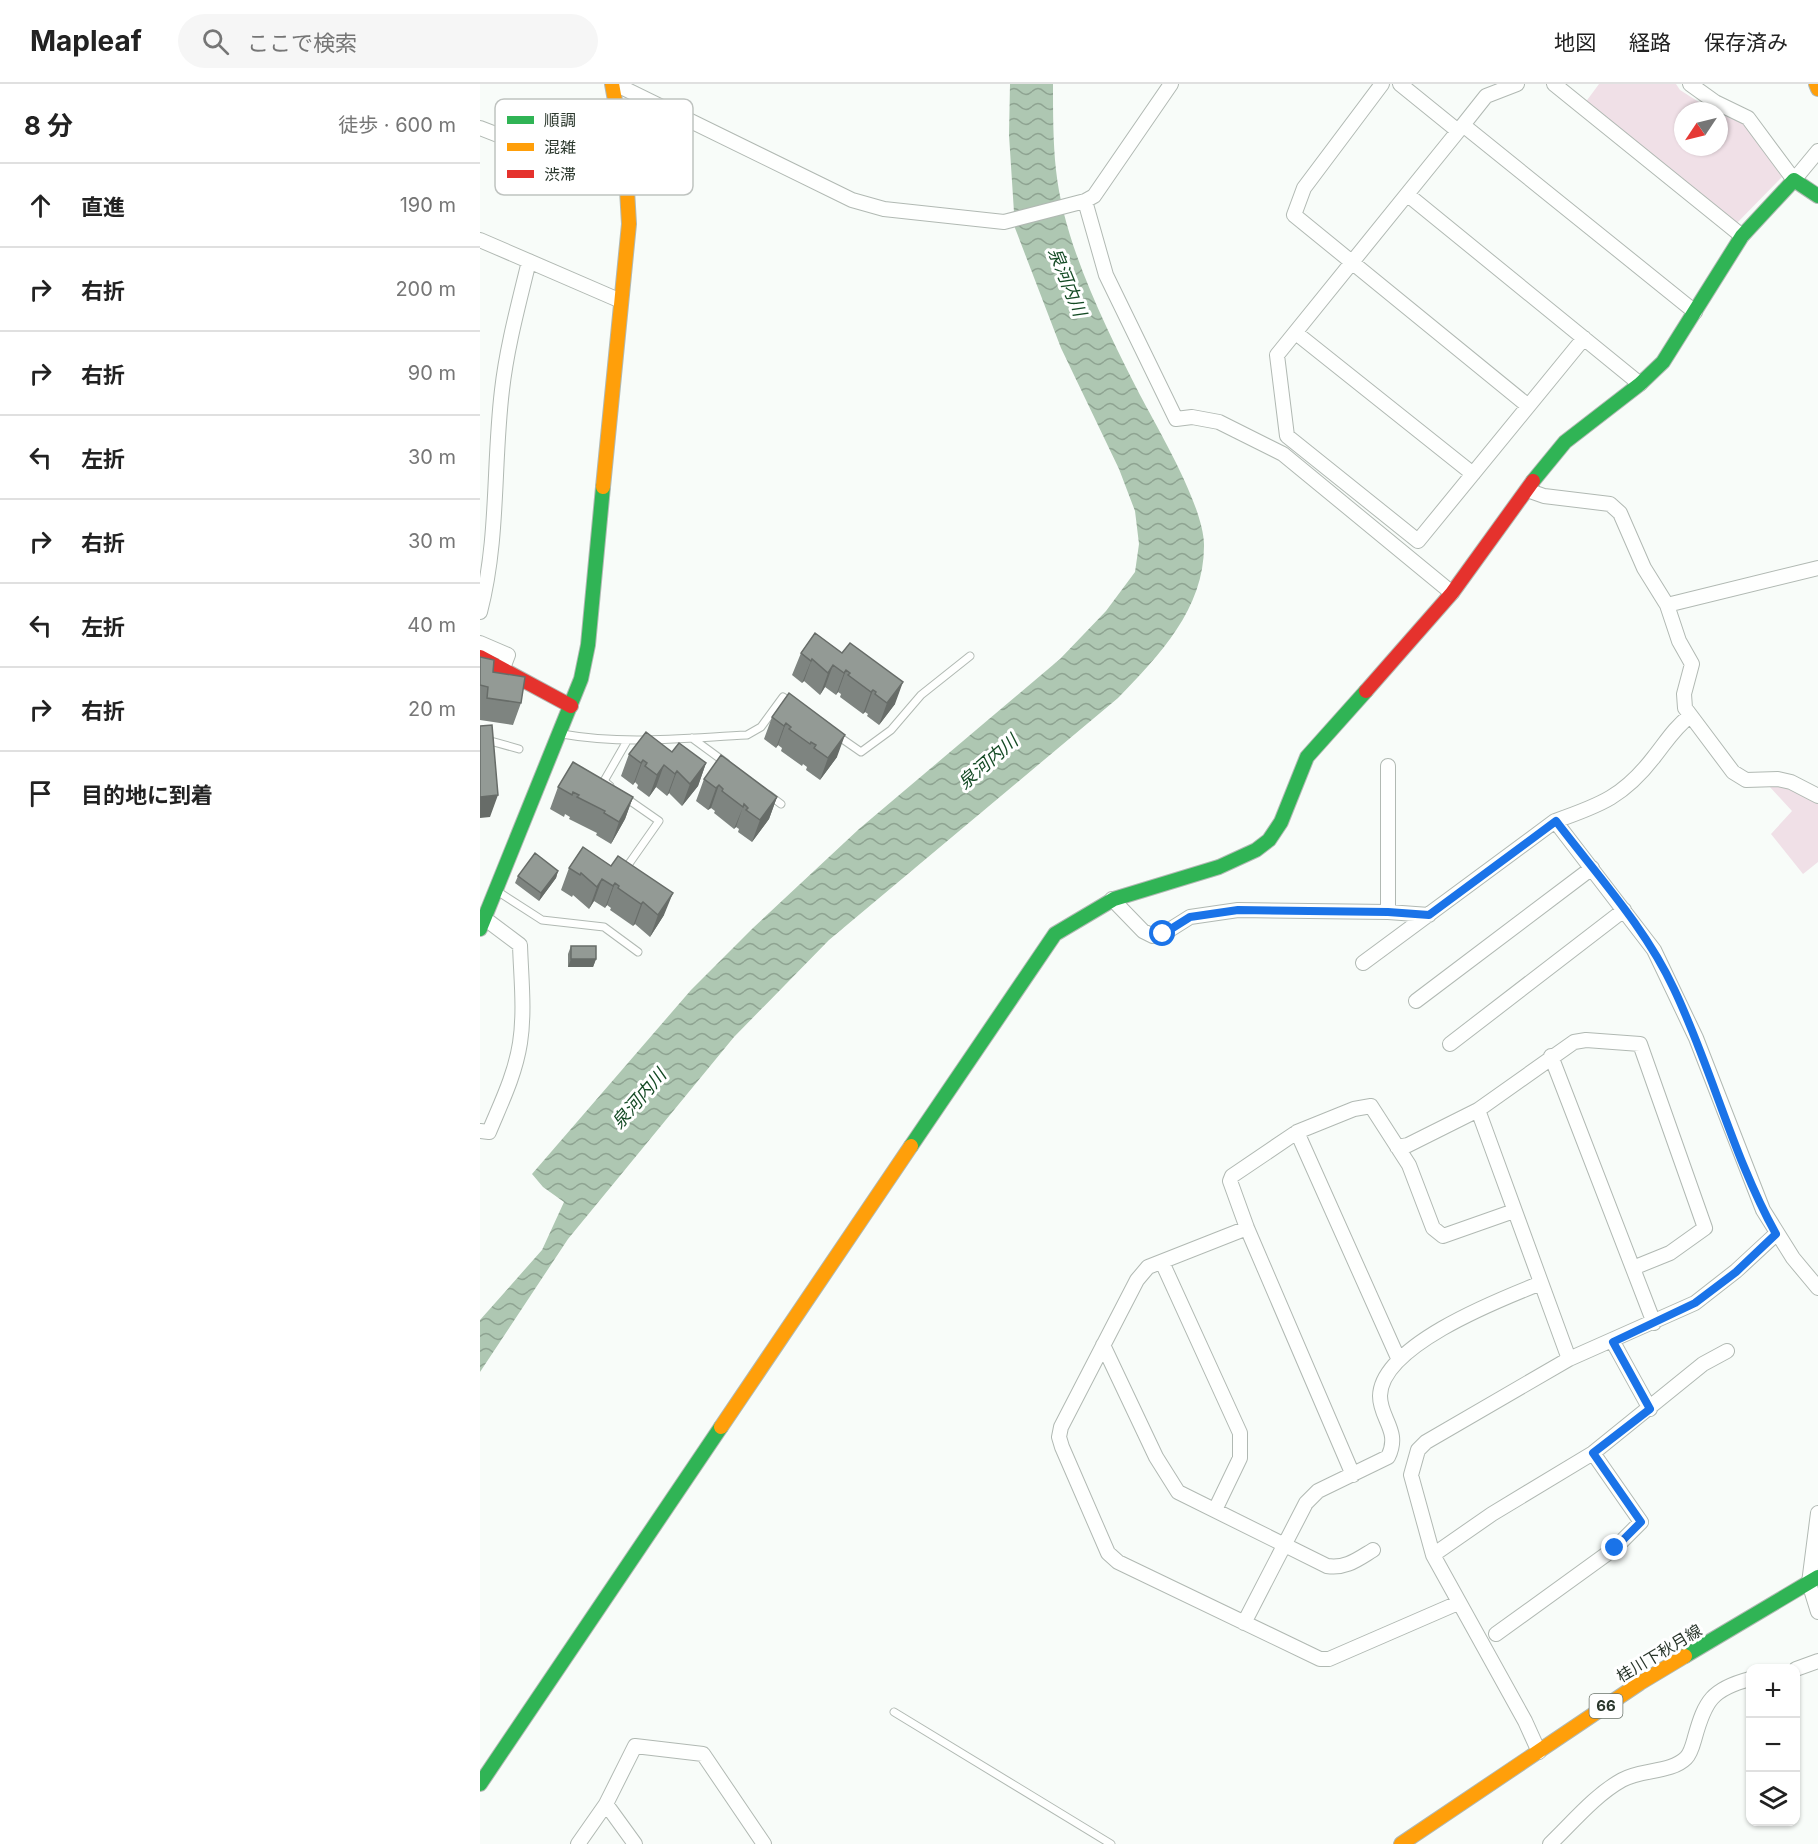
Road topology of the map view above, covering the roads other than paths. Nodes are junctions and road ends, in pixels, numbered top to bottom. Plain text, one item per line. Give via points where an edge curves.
1 (613, 84) edge
2 (1171, 84) edge
3 (1382, 84) edge
4 (1400, 84) edge
5 (1517, 84) edge
6 (1554, 84) edge
7 (1690, 84) edge
8 (1816, 84) edge
9 (1818, 89) edge
10 (616, 99) edge
11 (644, 99) edge
12 (693, 123) edge
13 (480, 128) edge
14 (1461, 128) junction
15 (495, 134) edge
16 (1818, 151) edge
17 (1794, 180) junction
18 (628, 195) edge
19 (1408, 195) junction
20 (1818, 196) edge
21 (1081, 202) junction
22 (1742, 236) junction
23 (480, 240) edge
24 (530, 261) junction
25 (1352, 264) junction
26 (621, 301) junction
27 (1695, 312) junction
28 (1296, 333) junction
29 (1584, 338) junction
30 (1640, 384) junction
31 (1527, 405) junction
32 (1473, 474) junction
33 (1527, 490) junction
34 (1818, 568) edge
35 (1452, 594) junction
36 (1667, 605) junction
37 (480, 612) edge
38 (480, 643) edge
39 (970, 656) dead end
40 (480, 657) edge
41 (503, 668) junction
42 (571, 706) junction
43 (803, 711) edge
44 (1690, 716) junction
45 (832, 732) edge
46 (559, 734) junction
47 (480, 738) edge
48 (692, 738) junction
49 (627, 741) junction
50 (519, 749) dead end
51 (1388, 766) dead end
52 (737, 771) edge
53 (613, 788) edge
54 (764, 790) edge
55 (622, 795) edge
56 (1818, 796) edge
57 (781, 804) dead end
58 (1556, 821) junction
59 (626, 868) edge
60 (1592, 868) junction
61 (489, 894) edge
62 (1112, 899) junction
63 (1624, 910) junction
64 (1388, 912) junction
65 (1429, 915) junction
66 (482, 923) edge
67 (638, 952) dead end
68 (1363, 963) dead end
69 (1416, 1001) dead end
70 (1450, 1044) dead end
71 (1551, 1056) junction
72 (1478, 1110) junction
73 (480, 1131) edge
74 (1297, 1132) junction
75 (1397, 1147) junction
76 (1514, 1211) junction
77 (1247, 1228) junction
78 (1776, 1234) junction
79 (1162, 1262) junction
80 (1633, 1268) junction
81 (1541, 1283) junction
82 (1818, 1288) edge
83 (1654, 1323) junction
84 (1613, 1342) junction
85 (1103, 1345) junction
86 (1727, 1351) dead end
87 (1398, 1358) junction
88 (1569, 1359) junction
89 (1650, 1409) junction
90 (1593, 1453) junction
91 (1353, 1475) junction
92 (1215, 1510) junction
93 (1818, 1513) edge
94 (1284, 1543) junction
95 (1373, 1550) dead end
96 (1433, 1556) junction
97 (1813, 1580) edge
98 (1458, 1603) junction
99 (1818, 1612) edge
100 (1244, 1623) junction
101 (1496, 1634) dead end
102 (1818, 1661) edge
103 (1800, 1668) edge
104 (1746, 1680) edge
105 (894, 1712) dead end
106 (1539, 1752) junction
107 (480, 1784) edge
108 (606, 1804) junction
109 (578, 1844) edge
110 (635, 1844) edge
111 (764, 1844) edge
112 (1111, 1844) edge
113 (1401, 1844) edge
114 (1550, 1844) edge

1 - 10 street
1 - 11 street
2 - 21 street via 1094,196
3 - 25 street via 1304,188 1294,214
4 - 14 street
5 - 14 street via 1486,96
6 - 22 street
7 - 17 street via 1748,118
8 - 9 street
12 - 21 street via 852,200 885,208 1004,222
13 - 15 street
14 - 19 street
14 - 27 street
16 - 17 street
17 - 20 street
17 - 22 street
18 - 26 street via 629,224
19 - 25 street
19 - 29 street
21 - 35 street via 1106,275 1176,419 1192,417 1219,422 1283,454
22 - 27 street
23 - 24 street
24 - 26 street
24 - 37 street via 502,390 492,549
25 - 28 street
25 - 31 street
26 - 42 street via 588,645
27 - 30 street via 1662,362
28 - 32 street
28 - 32 street via 1277,356 1287,436 1418,541
29 - 30 street
29 - 31 street
30 - 33 street via 1565,442
31 - 32 street
33 - 35 street
33 - 36 street via 1544,496 1610,504 1620,513 1644,568
34 - 36 street
35 - 62 street via 1307,757 1297,772 1279,826 1268,841 1240,858
36 - 44 street via 1692,664 1684,694
38 - 41 street via 508,655
39 - 45 lane via 921,695 891,729 861,752
40 - 41 street
41 - 42 street
42 - 46 street
43 - 48 lane via 783,697 755,732
44 - 56 street via 1733,772 1746,780 1791,782
44 - 58 street via 1679,724 1632,783 1608,801
46 - 49 lane via 597,741
46 - 61 street
47 - 50 lane
48 - 49 lane
48 - 52 lane
49 - 53 lane via 604,782
51 - 64 street
54 - 57 lane
55 - 59 lane via 659,821
58 - 60 street
58 - 65 street
60 - 63 street
60 - 69 street
61 - 66 street
61 - 67 lane via 542,920 604,927
62 - 64 street via 1153,936 1190,917 1238,910
62 - 107 street via 1055,934
63 - 70 street
63 - 78 street via 1654,950 1674,987 1712,1076 1747,1174
64 - 65 street
65 - 68 street
66 - 73 street via 520,945 522,1003 520,1043 508,1088 489,1132
71 - 72 street
71 - 80 street
71 - 80 street via 1586,1040 1640,1044 1705,1228 1670,1253
72 - 75 street
72 - 76 street
74 - 75 street via 1371,1106
74 - 77 street via 1232,1176 1230,1181
74 - 87 street
75 - 76 street via 1433,1228 1443,1236
76 - 81 street
77 - 79 street
77 - 91 street
78 - 82 street
78 - 83 street via 1695,1303
79 - 85 street via 1148,1267 1137,1280
79 - 92 street via 1240,1433 1240,1458
80 - 83 street
81 - 87 street via 1443,1328
81 - 88 street
83 - 84 street
84 - 88 street
84 - 89 street
85 - 92 street via 1170,1483 1178,1492
85 - 100 street via 1059,1437 1108,1553 1118,1562
86 - 89 street via 1703,1364
87 - 91 street via 1385,1378 1380,1396 1393,1435 1392,1449 1378,1464
88 - 96 street via 1418,1450 1411,1475
89 - 90 street
90 - 96 street via 1491,1514
90 - 101 street via 1641,1522 1615,1548
91 - 94 street via 1318,1491 1306,1503
92 - 94 street
93 - 97 street
94 - 95 street via 1337,1568
94 - 100 street
96 - 98 street
97 - 99 street
97 - 106 street, 桂川下秋月線 / 66 via 1640,1683
98 - 100 street via 1329,1659 1309,1655
98 - 106 street
102 - 103 street
104 - 114 street via 1731,1684 1702,1709 1689,1756 1678,1764 1621,1780
105 - 112 lane
106 - 113 street, 桂川下秋月線 / 66
108 - 109 street
108 - 110 street
108 - 111 street via 635,1746 703,1754

